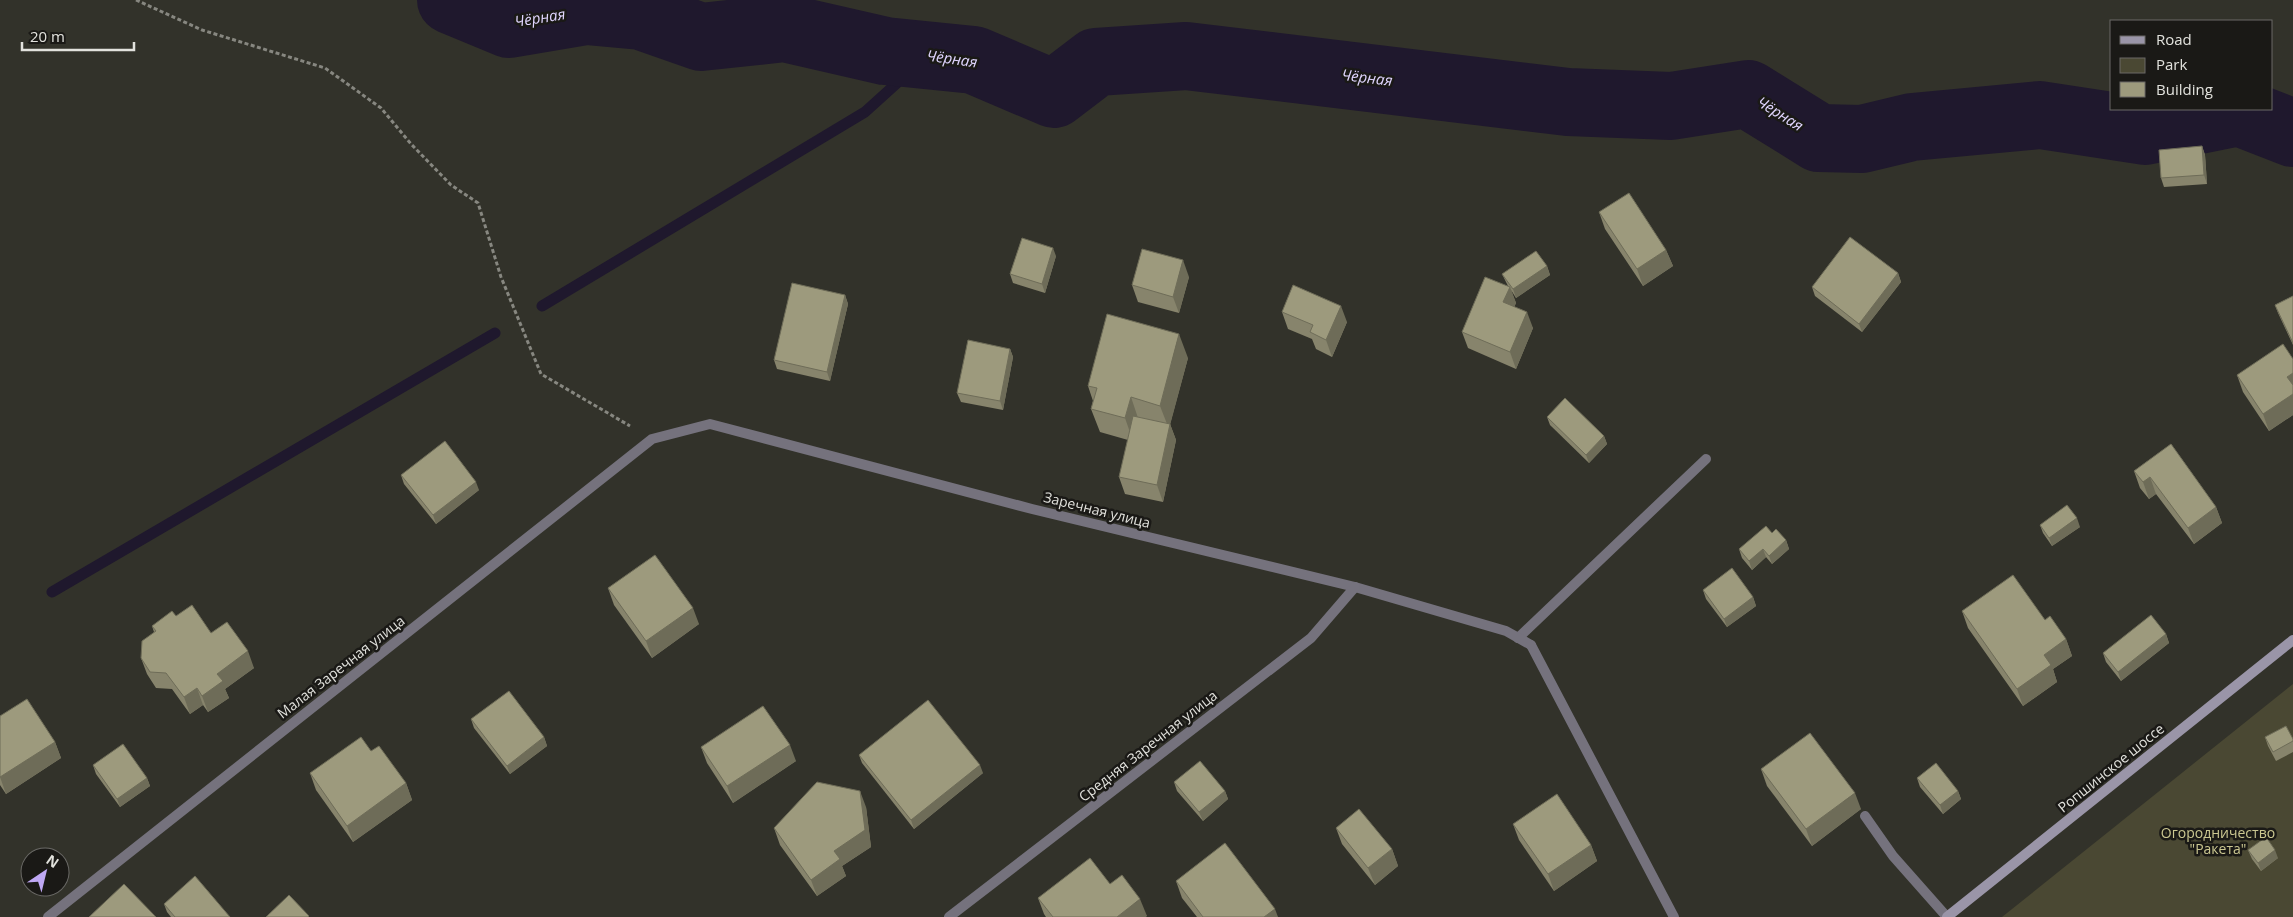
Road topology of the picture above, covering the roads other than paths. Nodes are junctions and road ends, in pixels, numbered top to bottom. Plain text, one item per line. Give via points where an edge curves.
1 (652, 439) joint
2 (1706, 459) dead end
3 (1355, 587) junction
4 (1518, 638) junction
5 (2293, 640) edge
6 (1865, 816) dead end
7 (48, 917) edge
8 (949, 917) edge
9 (1674, 917) edge
10 (1947, 917) edge

1 - 3 street, Заречная улица via 710,424 1032,509
1 - 7 street, Малая Заречная улица
2 - 4 street
3 - 4 street, Заречная улица via 1506,631
3 - 8 street, Средняя Заречная улица via 1311,638
4 - 9 street, Заречная улица via 1532,646
5 - 10 main road, Ропшинское шоссе
6 - 10 street via 1893,856

